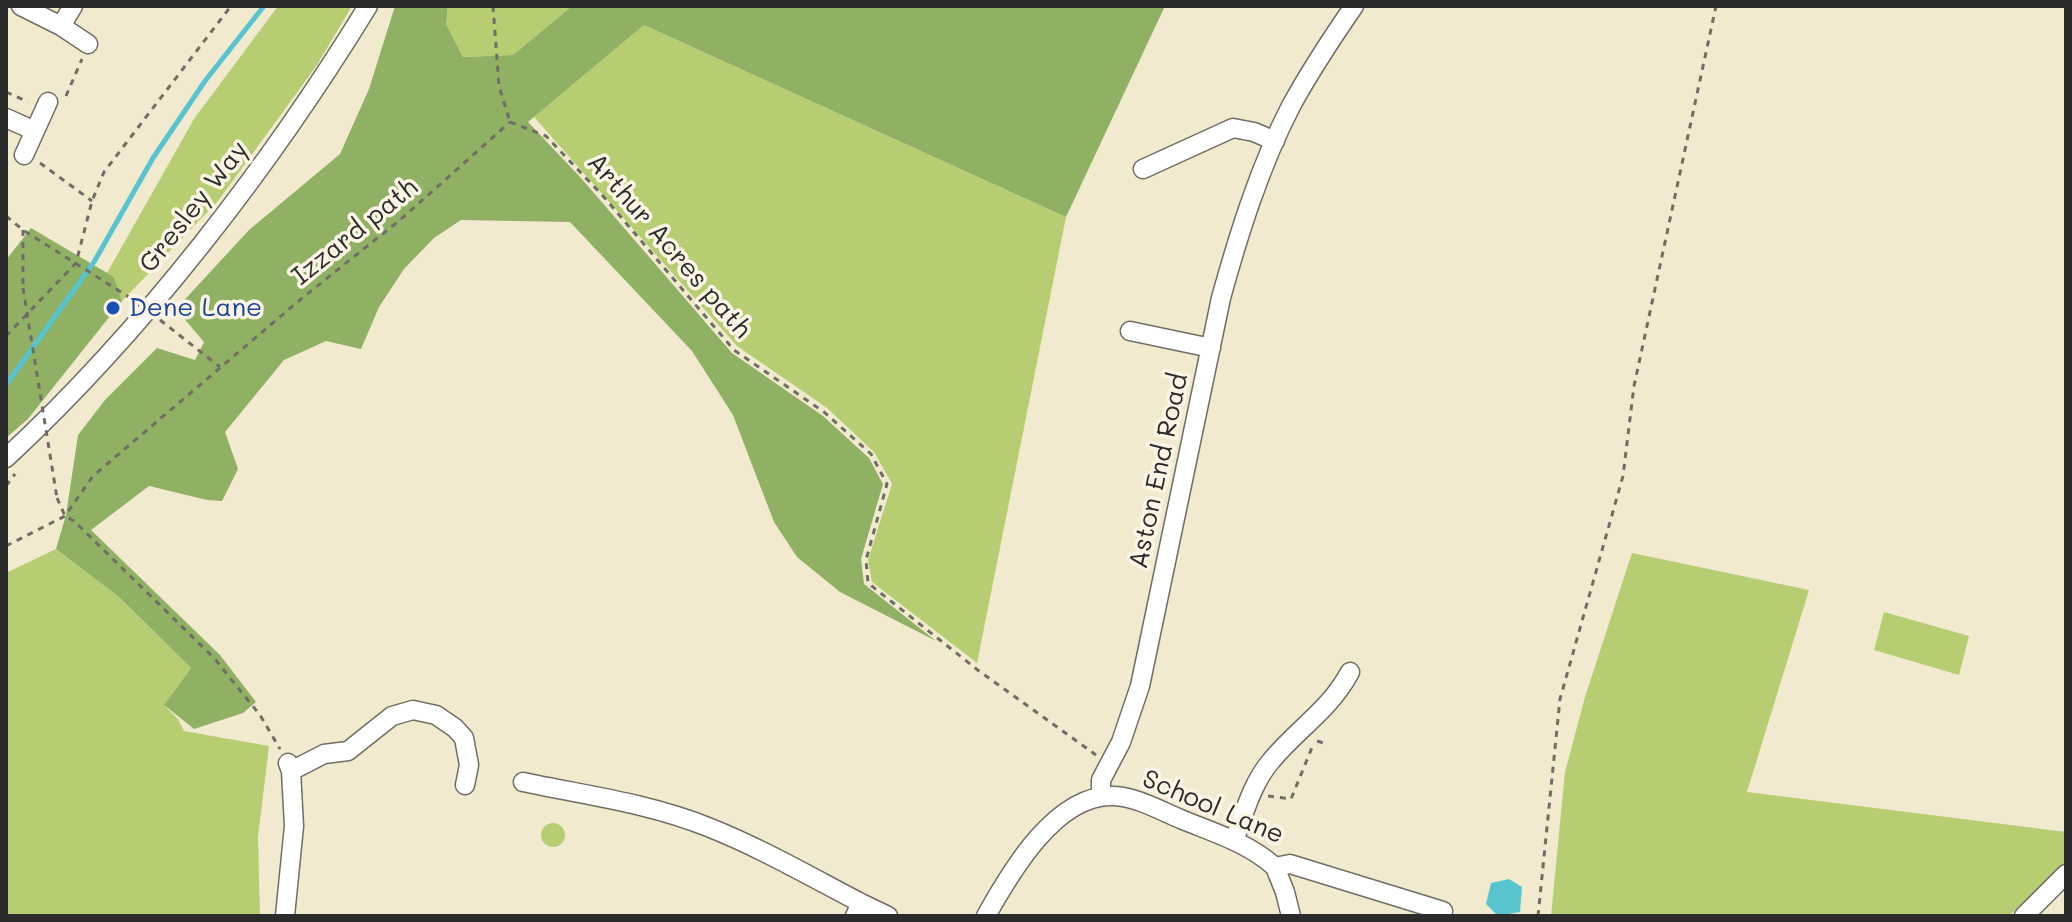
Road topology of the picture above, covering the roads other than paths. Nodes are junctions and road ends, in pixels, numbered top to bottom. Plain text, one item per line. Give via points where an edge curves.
1 (21, 6) edge
2 (73, 6) edge
3 (368, 6) edge
4 (1354, 6) edge
5 (61, 26) junction
6 (88, 44) road end
7 (46, 106) road end
8 (6, 118) edge
9 (35, 131) junction
10 (1275, 141) junction
11 (24, 155) road end
12 (1143, 169) dead end
13 (1130, 331) dead end
14 (1211, 348) junction
15 (6, 458) edge
16 (1350, 672) dead end
17 (523, 782) dead end
18 (465, 785) dead end
19 (1101, 797) junction
20 (1234, 841) junction
21 (1275, 867) junction
22 (2066, 874) edge
23 (858, 910) edge
24 (1443, 911) dead end
25 (285, 916) edge
26 (888, 916) edge
27 (986, 916) edge
28 (1291, 916) edge
29 (2024, 916) edge

1 - 5 street
2 - 5 street
3 - 15 street, Gresley Way via 231,206 147,309
4 - 10 street, Aston End Road via 1306,80
5 - 6 street
7 - 9 street
8 - 9 street
9 - 11 street
10 - 12 street via 1233,128
10 - 14 street, Aston End Road via 1237,240
13 - 14 street
14 - 19 street, Aston End Road via 1140,686 1101,780
16 - 20 street via 1322,712 1262,773
17 - 23 street via 706,826 764,852
18 - 25 street via 469,765 464,738 436,715 413,710 392,716 348,751 289,767 294,826
19 - 20 street, School Lane via 1137,801
19 - 27 street via 1043,831
20 - 21 street, School Lane
21 - 24 street, School Lane via 1290,864
21 - 28 street
22 - 29 street
23 - 26 street

